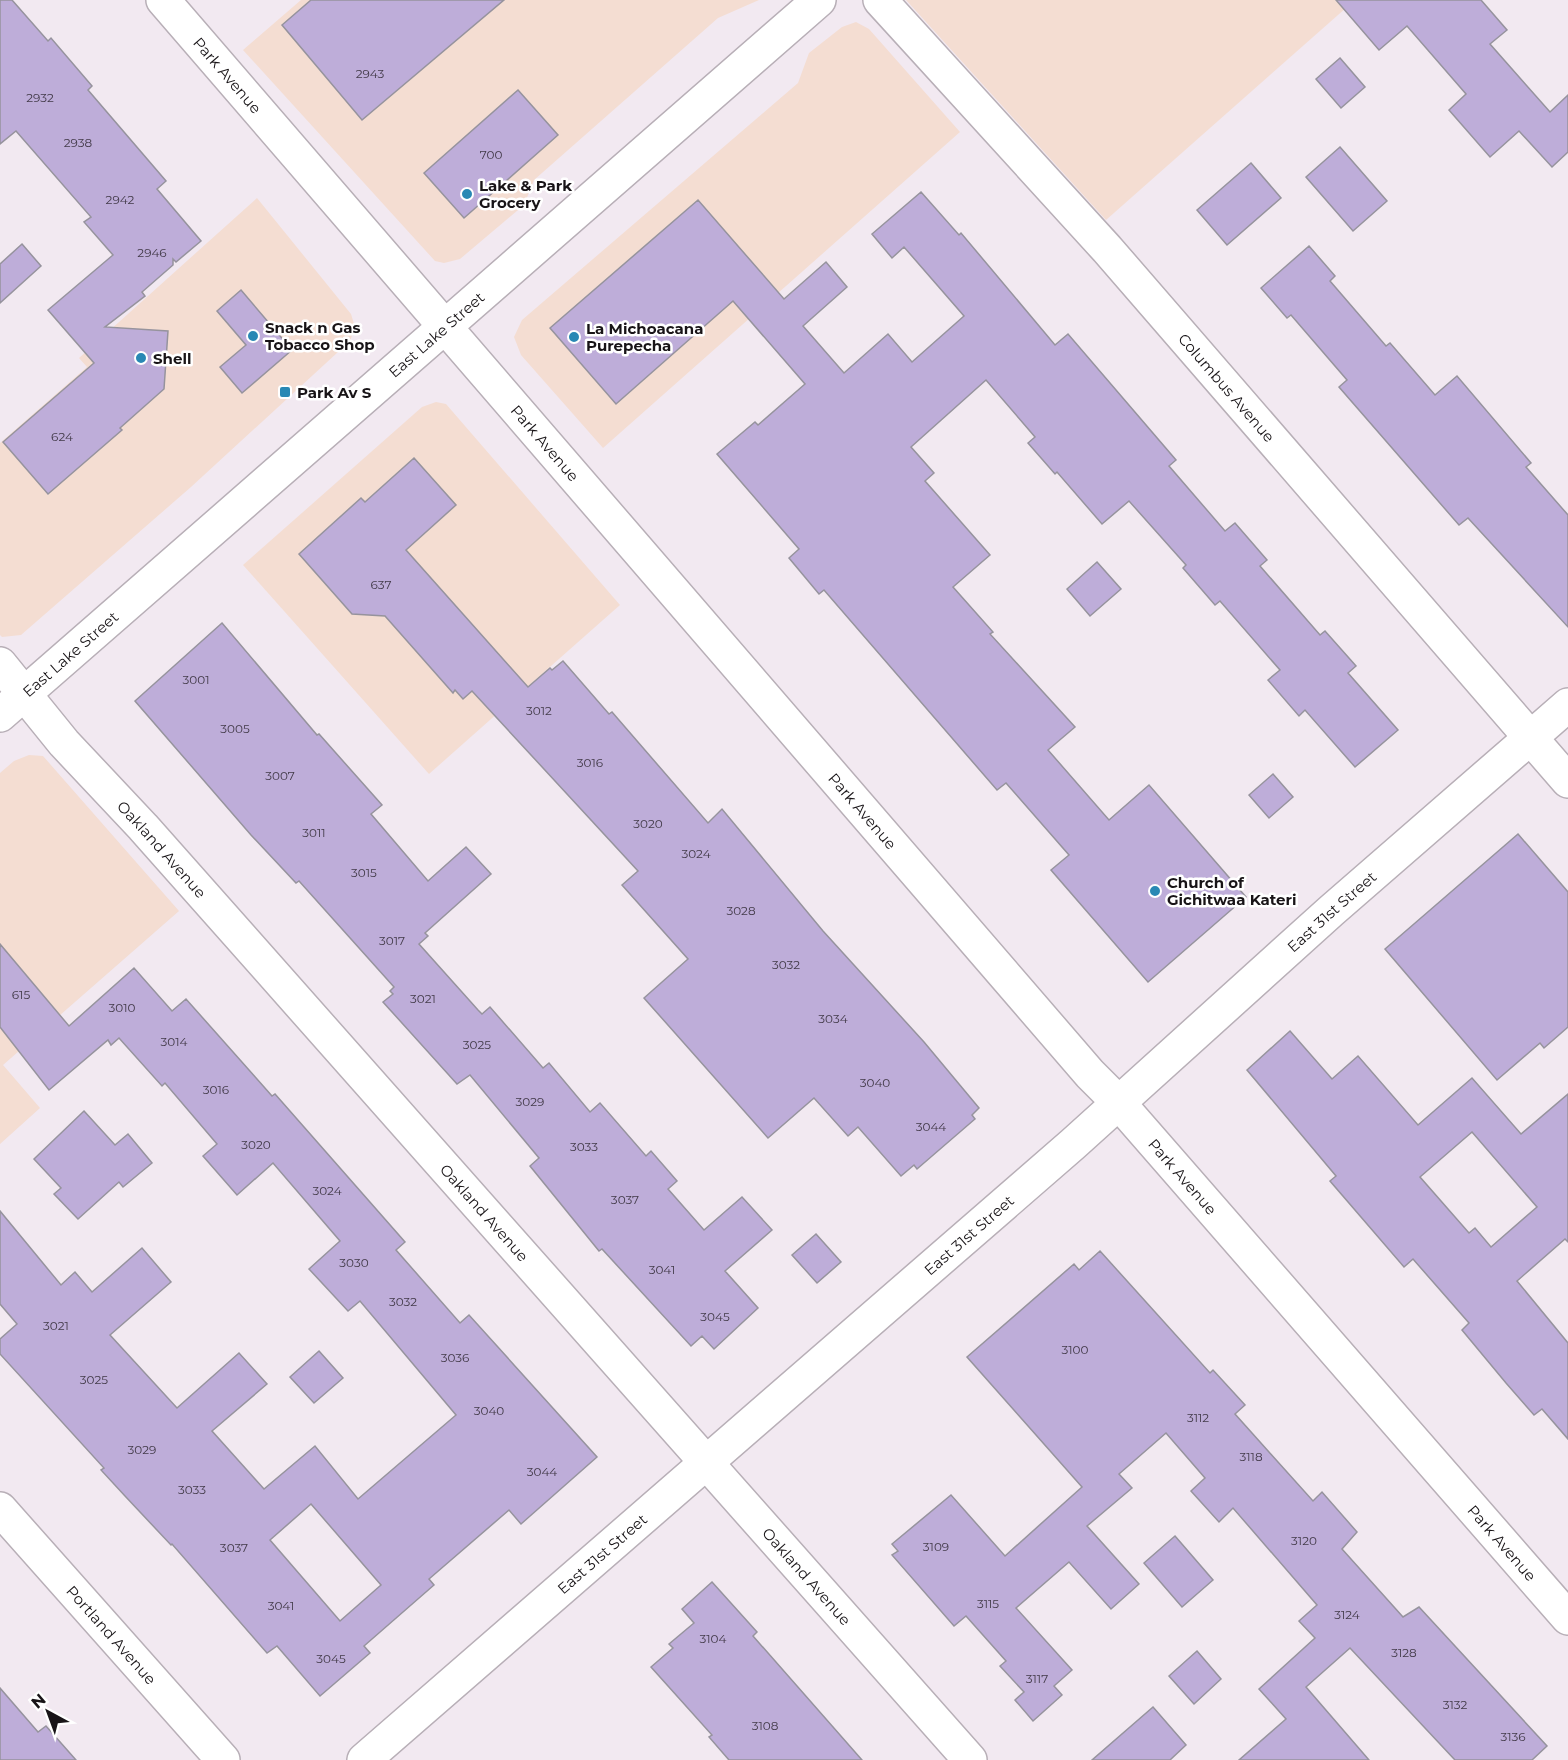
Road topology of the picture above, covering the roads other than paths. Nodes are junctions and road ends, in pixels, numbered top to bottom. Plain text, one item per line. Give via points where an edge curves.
1 (163, 0) edge
2 (819, 0) edge
3 (880, 0) edge
4 (445, 327) junction
5 (0, 664) edge
6 (25, 693) junction
7 (1568, 705) edge
8 (0, 715) edge
9 (1530, 738) junction
10 (1568, 781) edge
11 (1118, 1102) junction
12 (704, 1462) junction
13 (0, 1509) edge
14 (1568, 1618) edge
15 (223, 1760) edge
16 (364, 1760) edge
17 (970, 1760) edge

1 - 4 street, Park Avenue
2 - 4 street, East Lake Street
3 - 9 street, Columbus Avenue via 1107,249
4 - 6 street, East Lake Street
4 - 11 street, Park Avenue
5 - 6 street, Oakland Avenue
6 - 8 street, East Lake Street
6 - 12 street, Oakland Avenue via 64,743 207,898
7 - 9 street, East 31st Street
9 - 10 street, Columbus Avenue
9 - 11 street, East 31st Street
11 - 12 street, East 31st Street
11 - 14 street, Park Avenue
12 - 16 street, East 31st Street
12 - 17 street, Oakland Avenue
13 - 15 street, Portland Avenue

